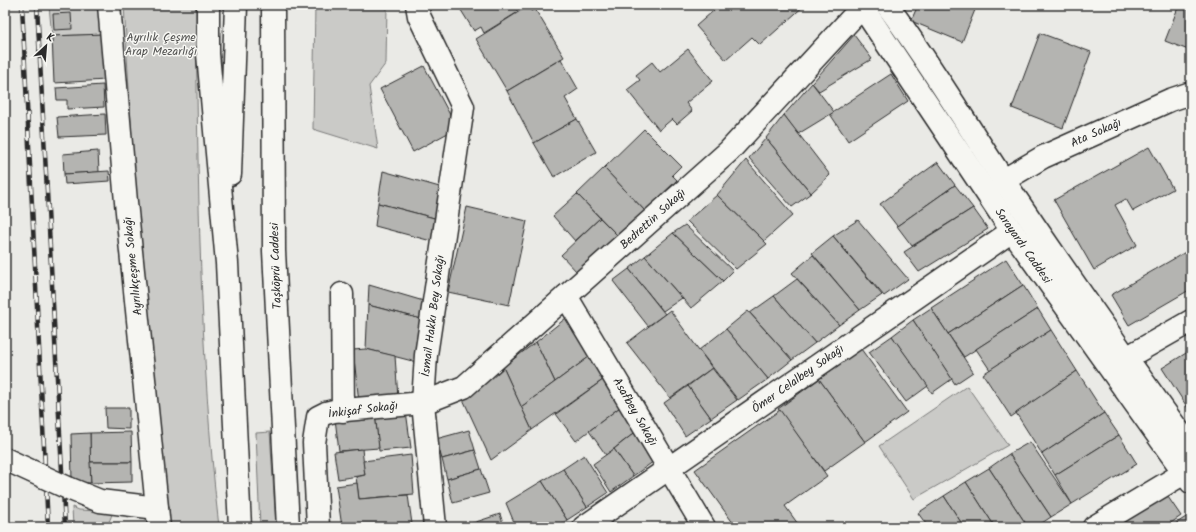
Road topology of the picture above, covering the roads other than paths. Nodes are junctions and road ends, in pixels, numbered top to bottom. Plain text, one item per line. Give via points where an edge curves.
1 (109, 5) edge
2 (208, 5) edge
3 (236, 5) edge
4 (273, 5) edge
5 (417, 5) edge
6 (887, 5) edge
7 (861, 6) edge
8 (1191, 93) edge
9 (1004, 180) junction
10 (1012, 231) junction
11 (227, 263) junction
12 (342, 294) dead end
13 (566, 296) junction
14 (1191, 321) edge
15 (1126, 358) junction
16 (423, 403) junction
17 (343, 411) junction
18 (1191, 448) edge
19 (5, 459) edge
20 (668, 469) junction
21 (1188, 477) edge
22 (158, 518) edge
23 (240, 527) edge
24 (288, 527) edge
25 (318, 527) edge
26 (435, 527) edge
27 (584, 527) edge
28 (704, 527) edge
29 (1094, 527) edge

1 - 22 street, Ayrılıkçeşme Sokağı
2 - 11 street via 208,54
3 - 11 street
4 - 24 street, Taşköprü Caddesi via 274,251
5 - 16 street, İsmail Hakkı Bey Sokağı via 419,16 463,107 426,355
6 - 9 street, Sarayardı Caddesi via 921,51
7 - 10 street, Sarayardı Caddesi
7 - 13 street, Bedrettin Sokağı via 729,151
8 - 9 street, Ata Sokağı via 1043,157
9 - 15 street, Sarayardı Caddesi
10 - 20 street, Ömer Celalbey Sokağı
10 - 21 street, Sarayardı Caddesi
11 - 23 street
12 - 17 street
13 - 16 street, Bedrettin Sokağı via 464,387
13 - 20 street, Asafbey Sokağı
14 - 15 street
15 - 18 street, Sarayardı Caddesi
16 - 17 street, İnkişaf Sokağı
16 - 26 street, İsmail Hakkı Bey Sokağı
17 - 25 street, İnkişaf Sokağı via 326,413 318,417 315,428
19 - 22 street, bridge via 100,501
20 - 27 street, Ömer Celalbey Sokağı
20 - 28 street, Asafbey Sokağı
21 - 29 street

